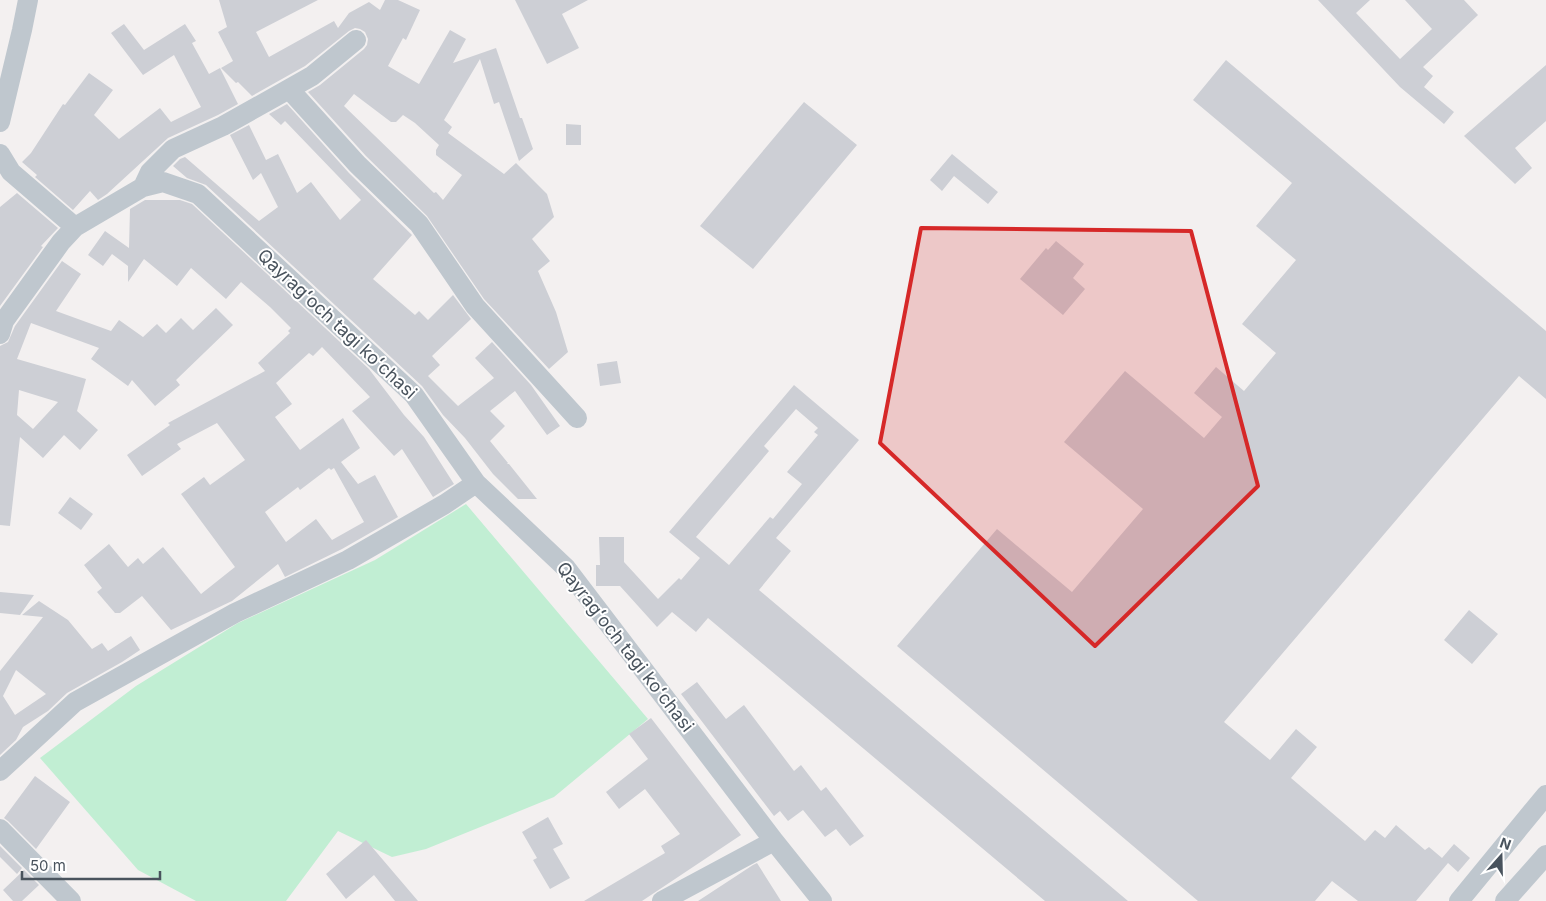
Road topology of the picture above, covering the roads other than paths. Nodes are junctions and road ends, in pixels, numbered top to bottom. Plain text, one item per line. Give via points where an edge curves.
1 (28, 0) edge
2 (356, 40) dead end
3 (289, 89) junction
4 (0, 122) edge
5 (0, 154) edge
6 (143, 187) junction
7 (75, 227) junction
8 (0, 334) edge
9 (577, 418) dead end
10 (476, 482) junction
11 (0, 770) edge
12 (1546, 795) edge
13 (0, 829) edge
14 (774, 840) junction
15 (1546, 855) edge
16 (71, 901) edge
17 (662, 901) edge
18 (822, 901) edge
19 (1459, 901) edge
20 (1506, 901) edge

1 - 4 street
2 - 3 street via 312,76
3 - 6 street via 173,150 150,172
3 - 9 street via 357,164 419,224 475,306
5 - 7 street via 11,172
6 - 7 street, Qayragʻoch tagi koʻchasi
6 - 10 street, Qayragʻoch tagi koʻchasi via 164,182 198,194 414,394
7 - 8 street, Qayragʻoch tagi koʻchasi via 4,321
10 - 11 street via 445,504 348,560 235,613 75,702
10 - 14 street, Qayragʻoch tagi koʻchasi via 566,568
12 - 19 street
13 - 16 street
14 - 17 street
14 - 18 street, Qayragʻoch tagi koʻchasi
15 - 20 street

